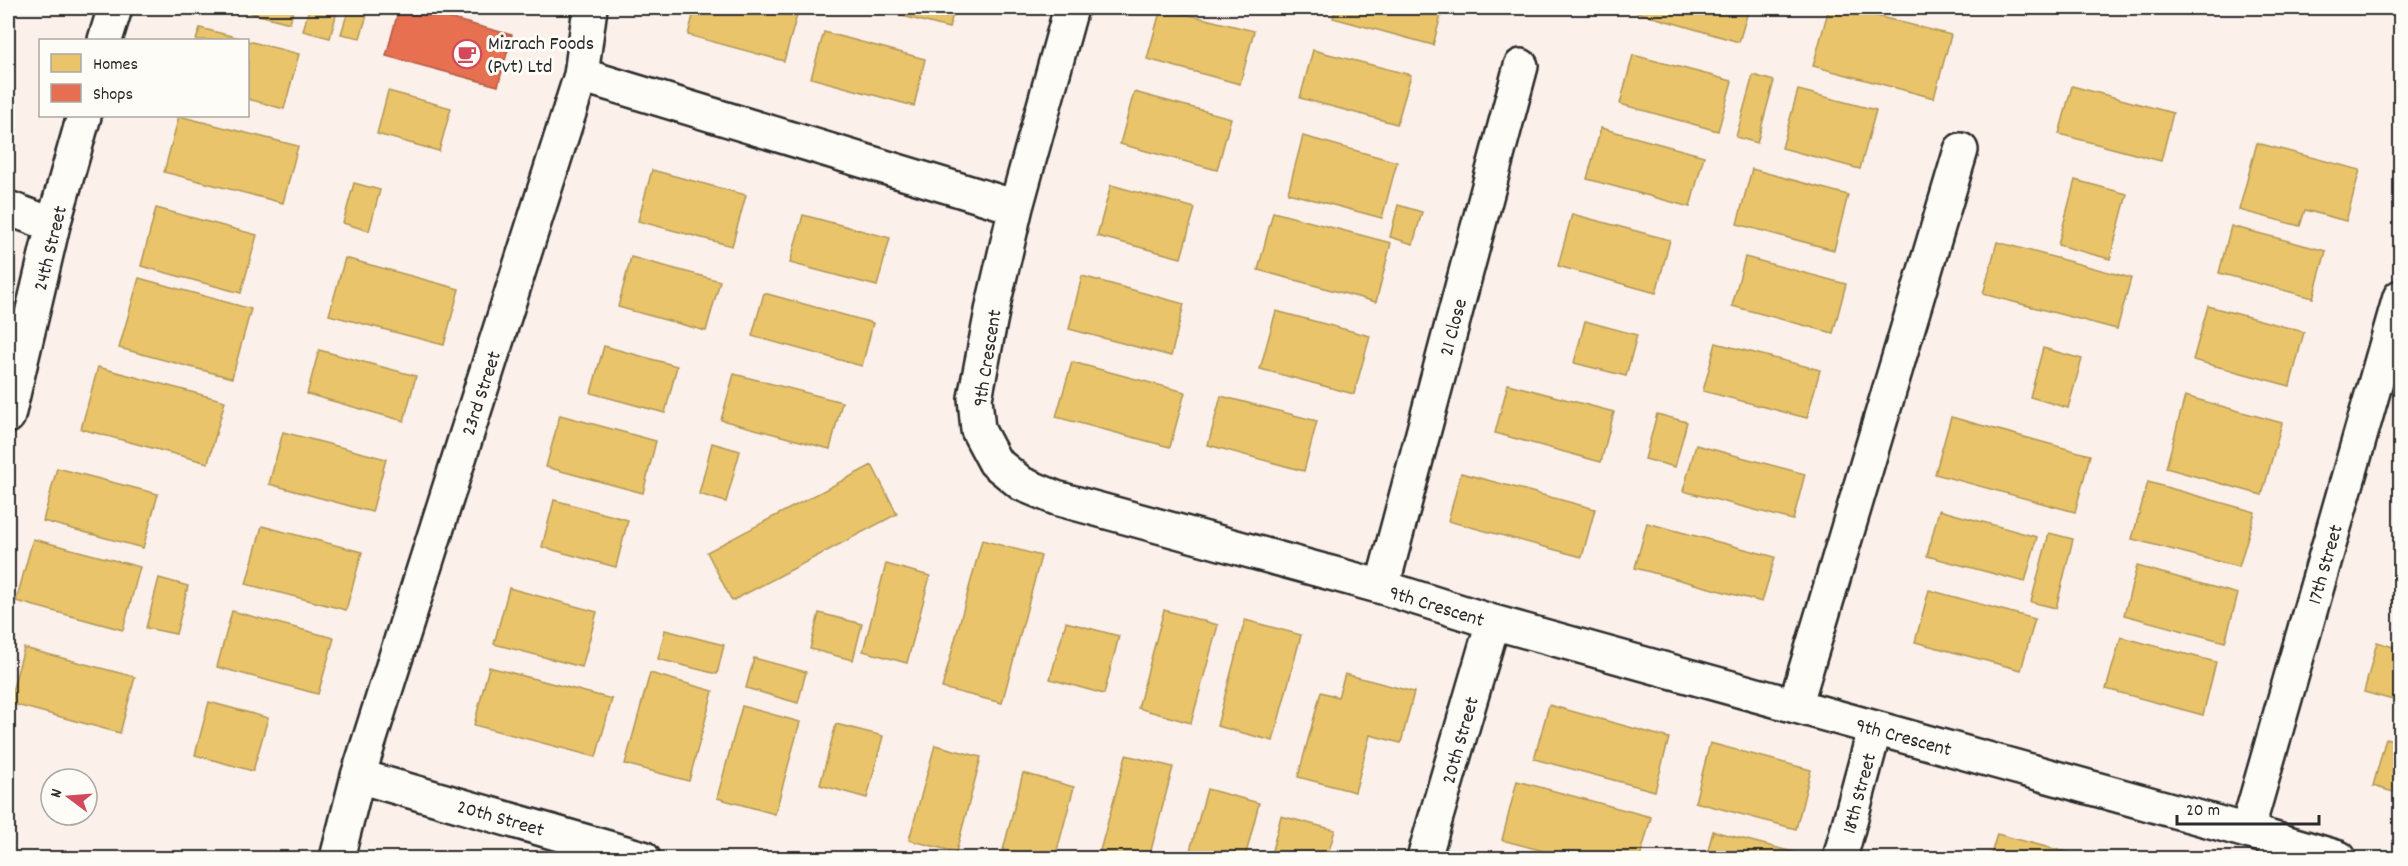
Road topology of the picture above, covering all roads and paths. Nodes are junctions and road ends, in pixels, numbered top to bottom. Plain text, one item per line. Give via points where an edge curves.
1 (115, 8) edge
2 (590, 8) edge
3 (1071, 8) edge
4 (105, 39) edge
5 (1521, 66) dead end
6 (581, 75) junction
7 (84, 117) edge
8 (1961, 150) dead end
9 (1016, 207) junction
10 (8, 208) edge
11 (54, 225) junction
12 (2400, 297) edge
13 (8, 416) edge
14 (1382, 587) junction
15 (1493, 622) junction
16 (1795, 706) junction
17 (1875, 728) junction
18 (358, 776) junction
19 (2247, 831) junction
20 (337, 858) edge
21 (644, 858) edge
22 (1424, 858) edge
23 (1840, 858) edge
24 (2333, 858) edge

1 - 4 street
2 - 6 street, 23rd Street
3 - 9 street, 9th Crescent
5 - 14 street, 21 Close
6 - 9 street
6 - 18 street, 23rd Street
7 - 11 street, 24th Street
8 - 16 street
9 - 14 street, 9th Crescent via 975,398 978,430 995,462 1022,484 1056,498
10 - 11 street
11 - 13 street, 24th Street
12 - 19 street, 17th Street
14 - 15 street, 9th Crescent
15 - 16 street, 9th Crescent
15 - 22 street, 20th Street
16 - 17 street, 9th Crescent
17 - 19 street, 9th Crescent
17 - 23 street, 18th Street
18 - 20 street, 23rd Street
18 - 21 street, 20th Street
19 - 24 street, 9th Crescent

